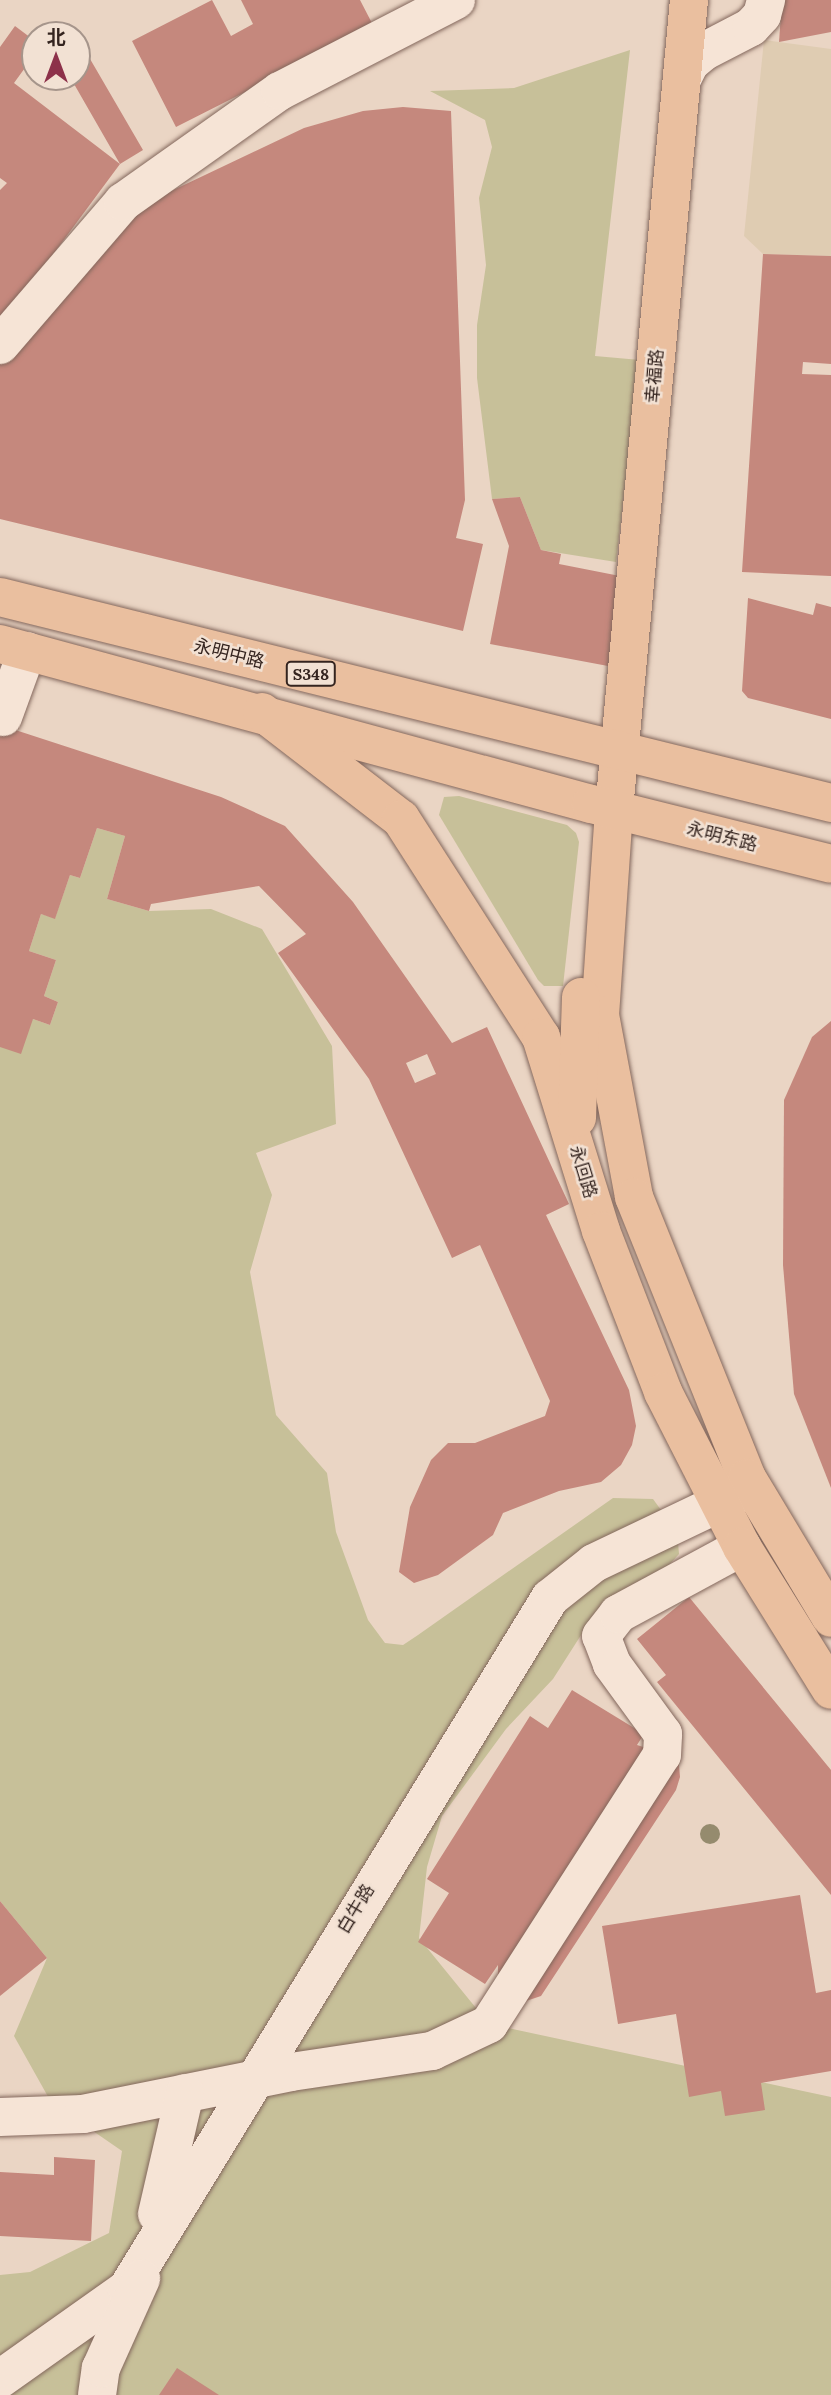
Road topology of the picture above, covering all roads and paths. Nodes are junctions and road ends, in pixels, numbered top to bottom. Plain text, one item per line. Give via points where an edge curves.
1 (456, 0) edge
2 (689, 0) edge
3 (766, 0) edge
4 (683, 77) junction
5 (0, 345) edge
6 (0, 597) edge
7 (14, 648) edge
8 (262, 712) junction
9 (3, 717) dead end
10 (621, 751) junction
11 (831, 803) edge
12 (603, 807) junction
13 (831, 864) edge
14 (576, 1147) junction
15 (736, 1495) junction
16 (742, 1547) junction
17 (831, 1618) edge
18 (798, 1637) junction
19 (831, 1690) edge
20 (252, 2080) junction
21 (185, 2093) junction
22 (0, 2117) edge
23 (147, 2256) junction
24 (0, 2379) edge
25 (97, 2395) edge

1 - 5 street via 280,91 122,202
2 - 4 main road, 幸福路
3 - 4 street via 762,15 751,27 703,52
4 - 10 main road, 幸福路
6 - 10 main road, 永明中路 / S348
7 - 8 main road
7 - 9 street
8 - 12 main road
8 - 14 main road, 永回路 via 401,819 541,1037
10 - 11 main road, S348
10 - 12 main road, 幸福路
12 - 13 main road, 永明东路
12 - 14 main road
12 - 15 main road, 永回路 via 600,1015 634,1197
14 - 15 main road, 永回路 via 601,1231 663,1392
15 - 16 main road, 永回路
15 - 17 main road, 永回路
15 - 20 street, 白牛路 via 594,1563 550,1598
16 - 18 main road, 永回路
16 - 20 street via 618,1614 601,1636 612,1664 663,1734 662,1755 489,2024 432,2051
17 - 18 street
18 - 19 main road, 永回路
20 - 21 street
20 - 23 street, 白牛路
21 - 22 street via 83,2114
21 - 23 street
23 - 24 street, 白牛路 via 127,2289
23 - 25 street via 138,2289 101,2368

